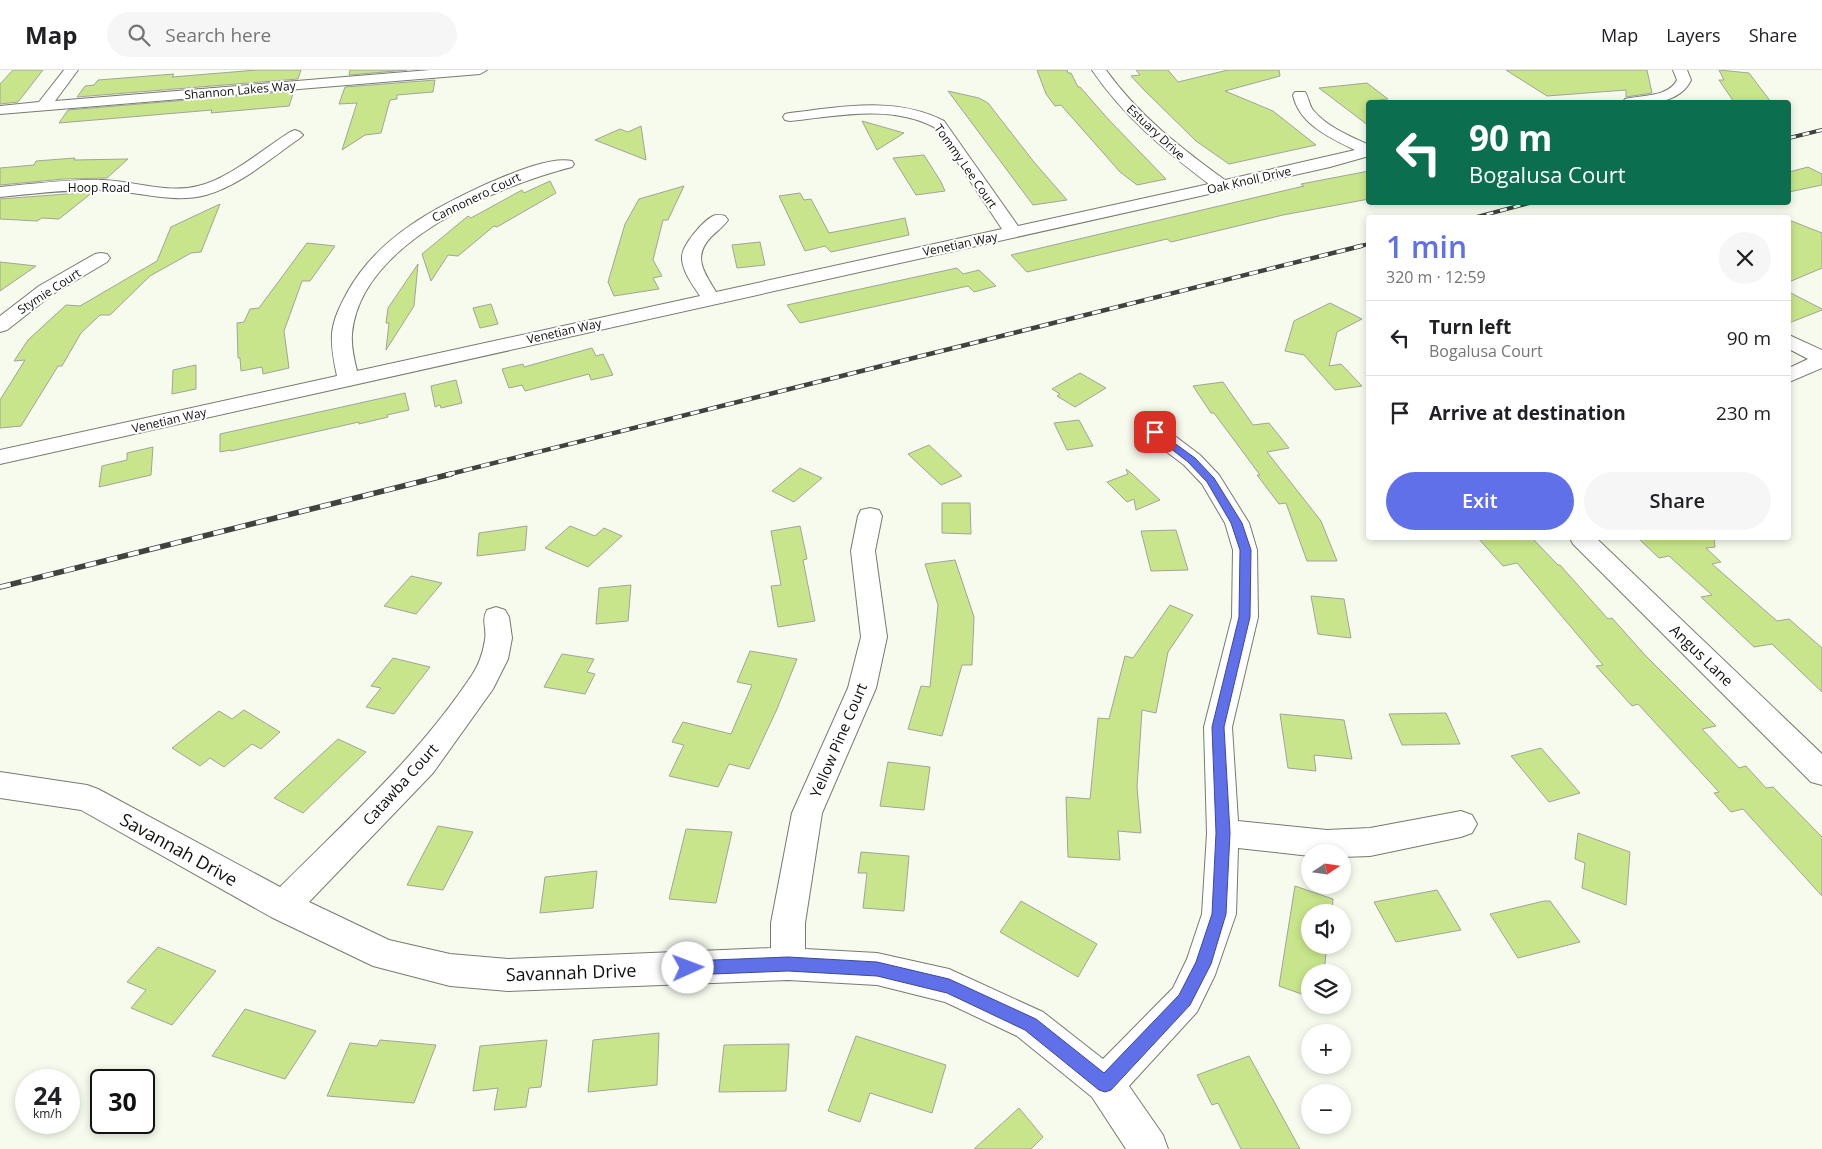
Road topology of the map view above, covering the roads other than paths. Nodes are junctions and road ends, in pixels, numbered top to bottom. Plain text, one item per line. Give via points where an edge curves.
1 (71, 70) edge
2 (480, 70) edge
3 (1099, 70) edge
4 (402, 73) edge
5 (1682, 75) edge
6 (1300, 95) dead end
7 (1639, 100) edge
8 (43, 107) junction
9 (0, 110) edge
10 (790, 116) dead end
11 (295, 135) dead end
12 (1366, 149) edge
13 (1366, 152) edge
14 (566, 164) dead end
15 (1222, 186) junction
16 (0, 192) edge
17 (1129, 207) joint
18 (719, 220) dead end
19 (1013, 232) junction
20 (101, 258) dead end
21 (711, 299) junction
22 (9, 310) edge
23 (0, 326) edge
24 (1791, 342) edge
25 (1822, 359) edge
26 (1791, 375) edge
27 (348, 380) junction
28 (1155, 432) dead end
29 (0, 457) edge
30 (870, 516) dead end
31 (1584, 540) edge
32 (496, 618) dead end
33 (1822, 773) edge
34 (0, 784) edge
35 (1461, 824) dead end
36 (1223, 833) junction
37 (283, 906) junction
38 (788, 964) junction
39 (1105, 1084) junction
40 (1149, 1149) edge

1 - 8 street
2 - 4 street, Shannon Lakes Way
3 - 15 street, Estuary Drive via 1115,93 1166,144
4 - 8 street, Shannon Lakes Way
5 - 7 street via 1682,86 1670,93
6 - 12 street via 1302,106 1312,117 1332,132
8 - 9 street, Shannon Lakes Way
10 - 19 street, Tommy Lee Court via 891,110 908,111 929,118 939,124
11 - 16 street, Hoop Road via 215,186 198,192 177,193 103,185
13 - 15 street, Oak Knoll Drive
14 - 27 street, Cannonero Court via 521,174 443,212 404,237 380,259 356,290 342,328 342,350
15 - 17 street, Oak Knoll Drive
17 - 19 street, Venetian Way
18 - 21 street via 700,236 690,257 693,269
19 - 21 street, Venetian Way
20 - 22 street, Stymie Court
21 - 27 street, Venetian Way
22 - 23 street, Stymie Court
24 - 25 street
25 - 26 street
27 - 29 street, Venetian Way
28 - 36 street via 1192,460 1211,480 1236,523 1245,550 1245,617 1218,727
30 - 38 street, Yellow Pine Court via 863,551 874,637 862,688 808,813 788,923
31 - 33 street, Angus Lane
32 - 37 street, Catawba Court via 499,638 494,660 422,764
34 - 37 street, Savannah Drive via 87,798
35 - 36 street via 1370,842 1336,844
36 - 39 street via 1219,914 1203,964 1185,1000
37 - 38 street, Savannah Drive via 385,955 450,970 508,975
38 - 39 street, Savannah Drive via 877,969 949,986 1030,1024
39 - 40 street, Savannah Drive

